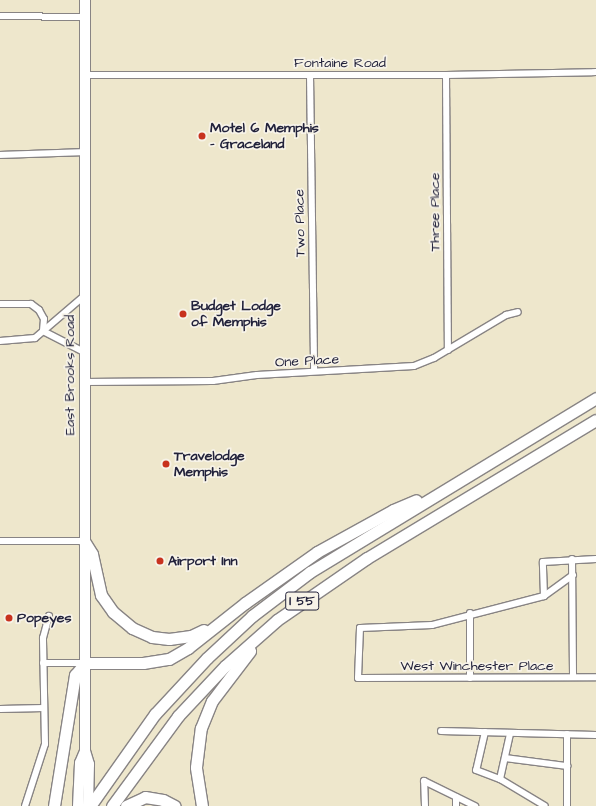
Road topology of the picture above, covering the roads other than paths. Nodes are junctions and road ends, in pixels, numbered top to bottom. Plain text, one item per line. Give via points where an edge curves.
1 (85, 0) edge
2 (0, 16) edge
3 (84, 17) junction
4 (596, 72) edge
5 (84, 75) junction
6 (310, 75) junction
7 (446, 75) junction
8 (84, 152) junction
9 (0, 155) edge
10 (84, 296) junction
11 (0, 304) edge
12 (518, 312) dead end
13 (43, 331) junction
14 (0, 341) edge
15 (448, 350) junction
16 (84, 352) junction
17 (314, 371) junction
18 (84, 382) junction
19 (596, 398) edge
20 (596, 420) edge
21 (443, 490) junction
22 (84, 541) junction
23 (0, 542) edge
24 (572, 559) junction
25 (596, 559) edge
26 (572, 575) junction
27 (544, 596) junction
28 (470, 613) junction
29 (49, 616) dead end
30 (222, 620) junction
31 (277, 620) junction
32 (43, 663) junction
33 (85, 663) junction
34 (573, 677) junction
35 (596, 677) edge
36 (470, 678) junction
37 (44, 708) junction
38 (0, 709) edge
39 (441, 731) dead end
40 (485, 732) junction
41 (510, 734) junction
42 (567, 734) junction
43 (596, 735) edge
44 (85, 750) junction
45 (505, 758) junction
46 (567, 766) junction
47 (500, 779) junction
48 (456, 797) junction
49 (25, 806) edge
50 (54, 806) edge
51 (78, 806) edge
52 (89, 806) edge
53 (112, 806) edge
54 (126, 806) edge
55 (175, 806) edge
56 (202, 806) edge
57 (425, 806) edge
58 (456, 806) edge
59 (475, 806) edge
60 (545, 806) edge
61 (567, 806) edge

1 - 3 main road, East Brooks Road
2 - 3 street
3 - 5 main road, East Brooks Road
4 - 7 street, Fontaine Road
5 - 6 street, Fontaine Road
5 - 8 main road, East Brooks Road
6 - 7 street, Fontaine Road
6 - 17 street, Two Place
7 - 15 street, Three Place
8 - 9 street
8 - 10 main road, East Brooks Road
10 - 13 street
10 - 16 main road, East Brooks Road
11 - 13 street via 31,304 39,310 44,319
12 - 15 street, One Place via 506,316
13 - 14 street via 35,338
13 - 16 street
15 - 17 street, One Place via 414,366 382,370
16 - 18 main road, East Brooks Road
17 - 18 street, One Place via 213,381
18 - 22 main road, East Brooks Road
19 - 21 highway, I 55
20 - 31 highway, I 55 via 367,558
21 - 30 highway via 393,510 351,532 282,576
21 - 52 highway, I 55 via 310,572 235,631 160,708
22 - 23 street
22 - 30 highway via 92,554 101,595 113,612 132,628 152,637 179,639 201,632
22 - 33 main road, East Brooks Road
24 - 25 street
24 - 26 street
24 - 27 street via 543,562
26 - 27 street
26 - 34 street
27 - 28 street
28 - 36 street
28 - 36 street, West Winchester Place via 432,625 360,628 358,678
29 - 32 street via 44,632
30 - 33 highway via 188,648 169,659 143,663
31 - 53 highway, I 55 via 225,666 178,716
31 - 56 highway via 223,684 205,715 198,742 196,767
32 - 33 street
32 - 37 street
33 - 44 main road, East Brooks Road
33 - 50 highway via 75,675
34 - 35 street, West Winchester Place
34 - 36 street, West Winchester Place
37 - 38 street
37 - 49 street via 44,750
39 - 40 street
40 - 41 street
40 - 47 street via 476,770
41 - 42 street
41 - 45 street
42 - 43 street
42 - 46 street
44 - 51 main road, East Brooks Road via 80,763
44 - 52 main road, East Brooks Road via 89,764
45 - 46 street
45 - 47 street
46 - 61 street
47 - 60 street
48 - 57 street via 424,781
48 - 58 street
48 - 59 street
54 - 55 highway via 145,797 163,800

